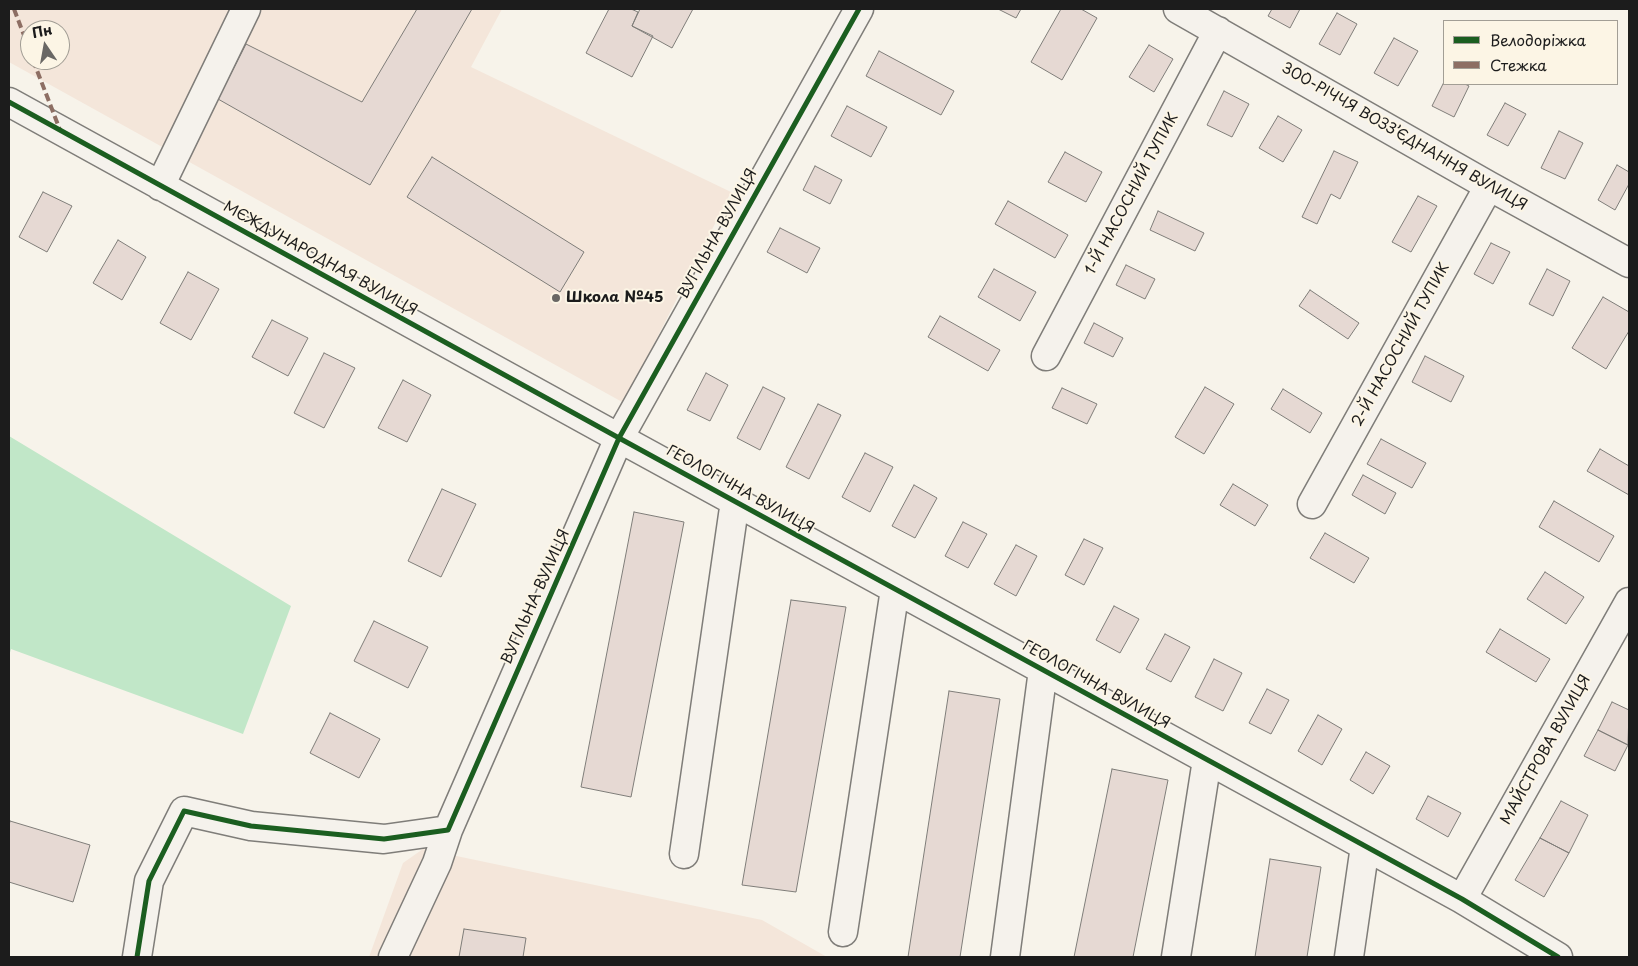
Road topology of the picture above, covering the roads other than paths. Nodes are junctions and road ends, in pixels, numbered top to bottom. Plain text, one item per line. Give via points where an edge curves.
1 (246, 9) edge
2 (859, 9) edge
3 (1178, 9) edge
4 (1218, 31) junction
5 (9, 102) edge
6 (160, 186) junction
7 (1489, 186) junction
8 (1629, 263) edge
9 (1046, 356) dead end
10 (619, 438) junction
11 (734, 501) junction
12 (1312, 504) dead end
13 (895, 589) junction
14 (1629, 602) edge
15 (1043, 670) junction
16 (1207, 760) junction
17 (448, 830) junction
18 (1365, 846) junction
19 (684, 854) dead end
20 (1462, 899) junction
21 (843, 932) dead end
22 (137, 957) edge
23 (393, 957) edge
24 (1005, 957) edge
25 (1176, 957) edge
26 (1349, 957) edge
27 (1558, 957) edge

1 - 6 street
2 - 10 street, ВУГІЛЬНА ВУЛИЦЯ
3 - 4 street, 300-РІЧЧЯ ВОЗЗ’ЄДНАННЯ ВУЛИЦЯ
4 - 7 street, 300-РІЧЧЯ ВОЗЗ’ЄДНАННЯ ВУЛИЦЯ
4 - 9 street, 1-Й НАСОСНИЙ ТУПИК
5 - 6 street, МЄЖДУНАРОДНАЯ ВУЛИЦЯ
6 - 10 street, МЄЖДУНАРОДНАЯ ВУЛИЦЯ
7 - 8 street, 300-РІЧЧЯ ВОЗЗ’ЄДНАННЯ ВУЛИЦЯ
7 - 12 street, 2-Й НАСОСНИЙ ТУПИК
10 - 11 street, ГЕОЛОГІЧНА ВУЛИЦЯ
10 - 17 street, ВУГІЛЬНА ВУЛИЦЯ
11 - 13 street, ГЕОЛОГІЧНА ВУЛИЦЯ
11 - 19 street
13 - 15 street, ГЕОЛОГІЧНА ВУЛИЦЯ
13 - 21 street
14 - 20 street, МАЙСТРОВА ВУЛИЦЯ
15 - 16 street, ГЕОЛОГІЧНА ВУЛИЦЯ
15 - 24 street
16 - 18 street, ГЕОЛОГІЧНА ВУЛИЦЯ
16 - 25 street
17 - 22 street via 384,839 251,826 184,811 149,881
17 - 23 street, ВУГІЛЬНА ВУЛИЦЯ via 437,862
18 - 20 street, ГЕОЛОГІЧНА ВУЛИЦЯ
18 - 26 street
20 - 27 street, ГЕОЛОГІЧНА ВУЛИЦЯ

